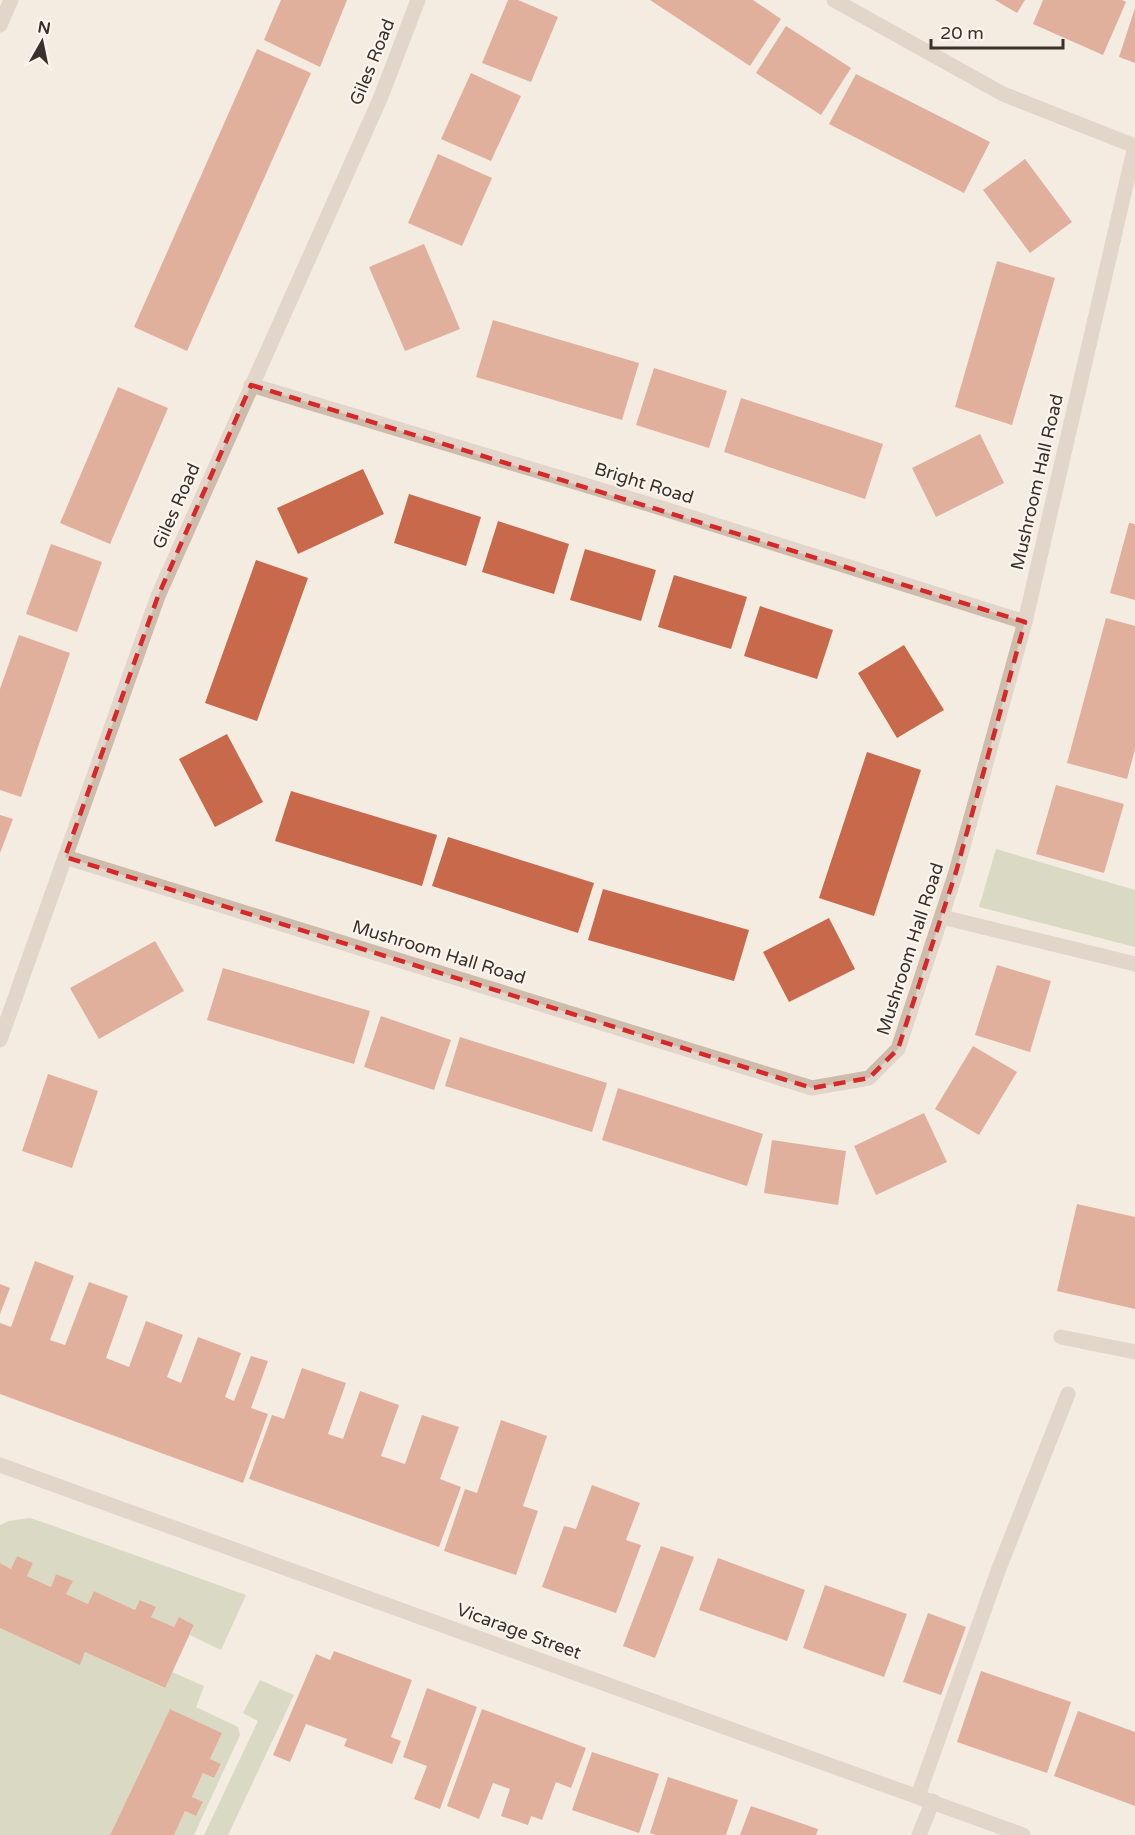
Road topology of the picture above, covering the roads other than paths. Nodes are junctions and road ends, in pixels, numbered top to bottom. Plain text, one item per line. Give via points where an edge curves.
1 (11, 0) edge
2 (418, 0) edge
3 (834, 0) edge
4 (0, 25) edge
5 (1135, 146) edge
6 (251, 385) junction
7 (1025, 622) junction
8 (65, 857) junction
9 (942, 917) junction
10 (1135, 964) edge
11 (0, 1040) edge
12 (1061, 1337) dead end
13 (1135, 1352) edge
14 (1068, 1395) dead end
15 (0, 1465) edge
16 (925, 1798) junction
17 (919, 1835) edge
18 (1023, 1835) edge

1 - 4 street
2 - 6 street, Giles Road via 380,99
3 - 5 street via 1004,94
5 - 7 street, Mushroom Hall Road
6 - 7 street, Bright Road
6 - 8 street, Giles Road via 158,596
7 - 9 street, Mushroom Hall Road
8 - 9 street, Mushroom Hall Road via 813,1088 869,1078 898,1049
8 - 11 street, Giles Road
9 - 10 street
12 - 13 street
14 - 16 street via 998,1571
15 - 16 street, Vicarage Street
16 - 17 street
16 - 18 street, Vicarage Street

